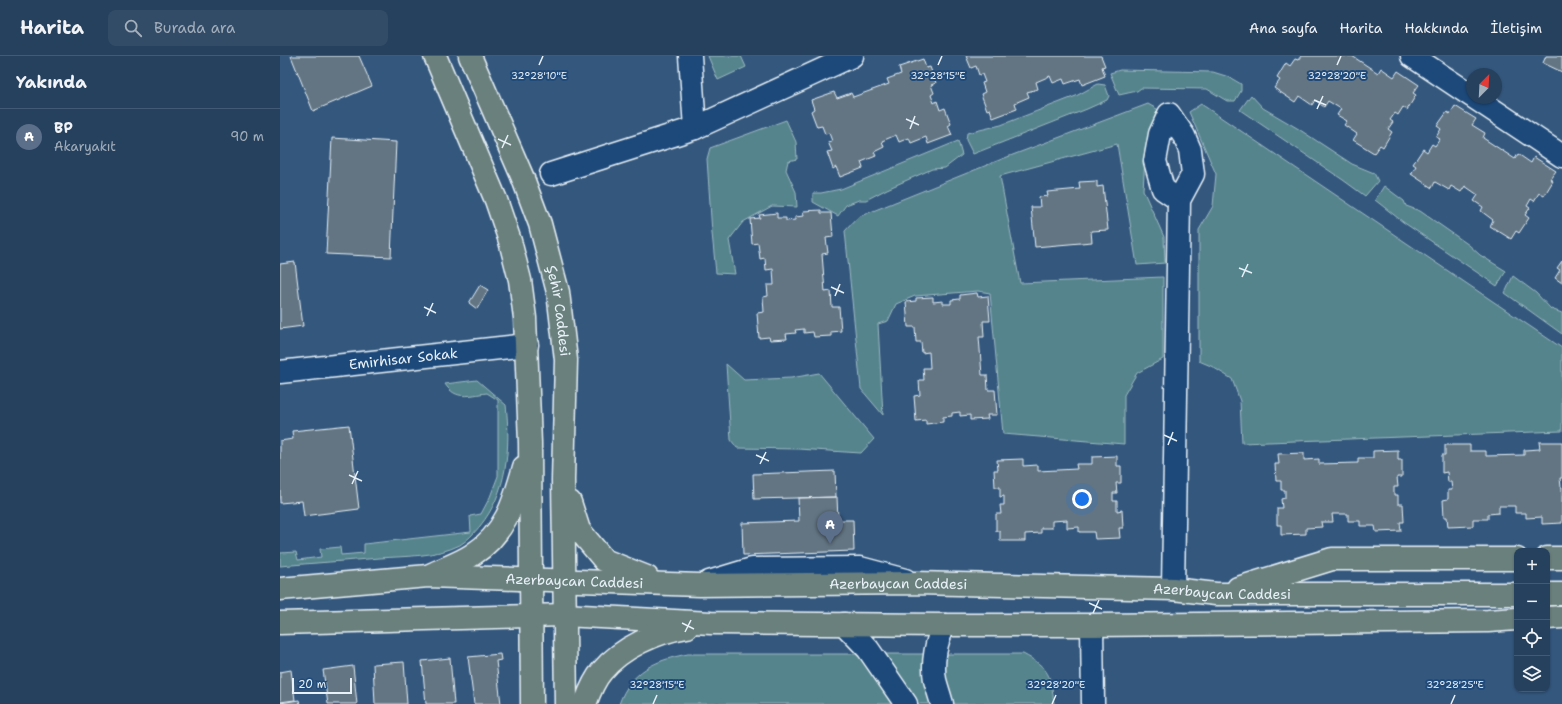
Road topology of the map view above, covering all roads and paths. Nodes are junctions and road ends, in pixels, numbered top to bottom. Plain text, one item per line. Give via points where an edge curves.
1 (435, 56) edge
2 (470, 56) edge
3 (690, 56) edge
4 (852, 56) edge
5 (1412, 56) edge
6 (1466, 92) edge
7 (1484, 104) edge
8 (695, 128) junction
9 (1562, 156) edge
10 (551, 174) dead end
11 (1179, 200) dead end
12 (527, 345) junction
13 (280, 372) edge
14 (530, 444) junction
15 (563, 480) junction
16 (1550, 558) edge
17 (1562, 558) edge
18 (1514, 559) edge
19 (428, 576) junction
20 (532, 579) junction
21 (564, 581) junction
22 (673, 583) junction
23 (280, 589) edge
24 (1173, 589) junction
25 (1216, 594) junction
26 (1514, 594) edge
27 (1550, 594) edge
28 (1562, 594) edge
29 (564, 614) junction
30 (532, 615) junction
31 (1562, 617) edge
32 (1550, 618) edge
33 (1514, 620) edge
34 (711, 623) junction
35 (280, 624) edge
36 (844, 624) junction
37 (945, 625) junction
38 (1092, 625) junction
39 (532, 704) edge
40 (566, 704) edge
41 (585, 704) edge
42 (906, 704) edge
43 (942, 704) edge
44 (1093, 704) edge

1 - 12 main road via 496,200 510,241 520,280
2 - 15 main road, Şehir Caddesi via 540,224 558,292 566,360
3 - 8 street
4 - 8 street
5 - 6 street
7 - 9 street
8 - 10 street
11 - 24 street
12 - 13 street, Emirhisar Sokak
12 - 14 main road
14 - 19 main road via 518,489 507,516 491,541 471,556
14 - 20 main road
15 - 21 main road, Şehir Caddesi
15 - 22 main road via 579,530 604,560 642,576
16 - 17 main road
18 - 25 main road via 1332,559
19 - 20 main road, Azerbaycan Caddesi
19 - 23 main road, Azerbaycan Caddesi
20 - 21 main road, Azerbaycan Caddesi
20 - 30 main road
21 - 22 main road, Azerbaycan Caddesi
21 - 29 main road, Şehir Caddesi
22 - 24 main road, Azerbaycan Caddesi via 916,583
24 - 25 main road, Azerbaycan Caddesi
25 - 26 main road, Azerbaycan Caddesi
27 - 28 main road
29 - 30 main road
29 - 34 main road
29 - 40 main road, Şehir Caddesi
30 - 35 main road
30 - 39 main road
31 - 32 main road
33 - 38 main road
34 - 36 main road
34 - 41 main road via 658,635 616,657 601,672
36 - 37 main road
36 - 42 street via 868,649
37 - 38 main road
37 - 43 street via 938,640 934,669
38 - 44 street

